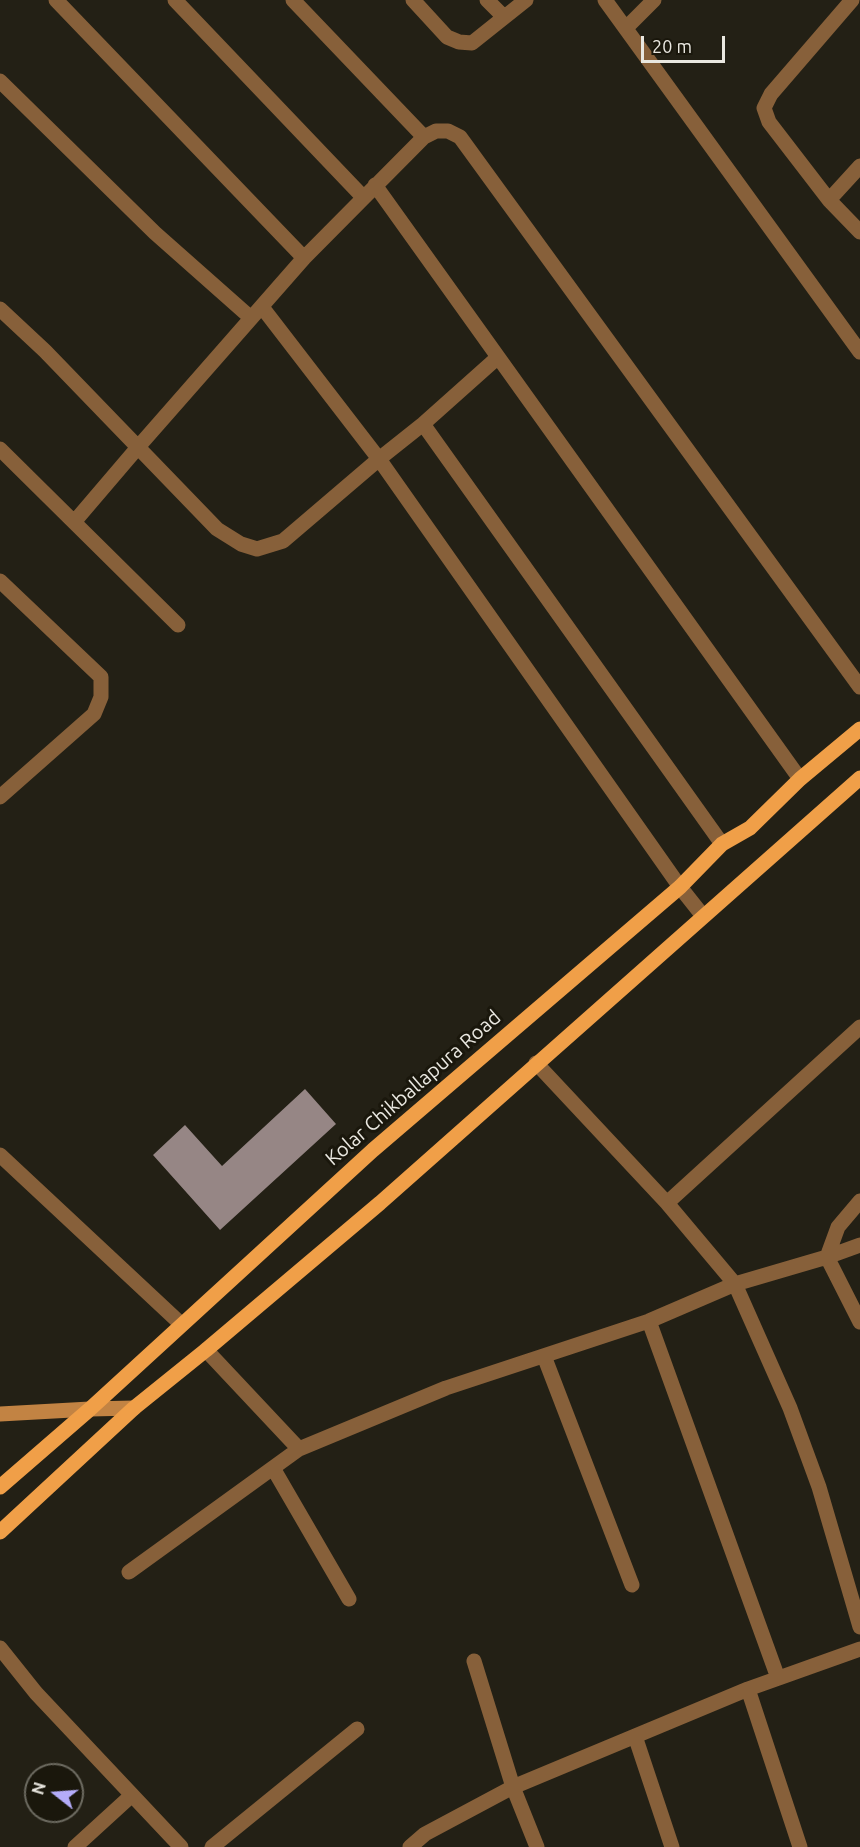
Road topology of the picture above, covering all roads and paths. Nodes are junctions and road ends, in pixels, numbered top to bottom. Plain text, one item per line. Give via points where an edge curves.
1 (56, 0) edge
2 (175, 0) edge
3 (293, 0) edge
4 (413, 0) edge
5 (488, 0) edge
6 (526, 0) edge
7 (605, 0) edge
8 (654, 0) edge
9 (852, 0) edge
10 (504, 17) junction
11 (626, 28) junction
12 (0, 81) edge
13 (424, 137) junction
14 (860, 166) edge
15 (375, 185) junction
16 (363, 197) junction
17 (829, 200) junction
18 (860, 232) edge
19 (304, 258) junction
20 (0, 309) edge
21 (256, 312) junction
22 (860, 352) edge
23 (497, 358) junction
24 (423, 424) junction
25 (138, 446) junction
26 (0, 449) edge
27 (379, 459) junction
28 (75, 521) junction
29 (0, 581) edge
30 (178, 625) dead end
31 (860, 687) edge
32 (860, 729) edge
33 (860, 778) edge
34 (800, 779) junction
35 (0, 797) edge
36 (722, 844) junction
37 (680, 887) junction
38 (703, 916) junction
39 (860, 1028) edge
40 (536, 1063) junction
41 (0, 1155) edge
42 (860, 1201) edge
43 (668, 1203) junction
44 (860, 1245) edge
45 (827, 1257) junction
46 (735, 1284) junction
47 (650, 1321) junction
48 (860, 1322) edge
49 (181, 1324) junction
50 (206, 1350) junction
51 (544, 1356) junction
52 (134, 1408) junction
53 (90, 1409) junction
54 (0, 1414) edge
55 (299, 1449) junction
56 (273, 1467) junction
57 (0, 1486) edge
58 (0, 1532) edge
59 (129, 1572) dead end
60 (632, 1586) dead end
61 (349, 1599) dead end
62 (860, 1627) edge
63 (0, 1648) edge
64 (860, 1649) edge
65 (474, 1661) dead end
66 (778, 1678) junction
67 (748, 1689) junction
68 (357, 1729) dead end
69 (635, 1736) junction
70 (513, 1787) junction
71 (132, 1795) junction
72 (427, 1840) edge
73 (75, 1847) edge
74 (181, 1847) edge
75 (212, 1847) edge
76 (410, 1847) edge
77 (537, 1847) edge
78 (672, 1847) edge
79 (800, 1847) edge

1 - 19 street
2 - 16 street
3 - 13 street
4 - 10 street via 447,37 459,42 472,43
5 - 10 street
6 - 10 street
7 - 11 street
8 - 11 street
9 - 17 street via 771,94 764,108 769,122
11 - 22 street
12 - 21 street via 155,232
13 - 15 street
13 - 31 street via 448,131 459,137
14 - 17 street
15 - 16 street
15 - 23 street
16 - 19 street
17 - 18 street
19 - 21 street
20 - 25 street
21 - 25 street
21 - 27 street
23 - 24 street
23 - 34 street
24 - 27 street
24 - 36 street
25 - 27 street via 218,529 257,549 283,541
25 - 28 street
26 - 28 street
27 - 37 street
28 - 30 street
29 - 35 street via 101,677 101,698 94,714
32 - 34 main road, Kolar Chikballapura Road
33 - 38 main road
34 - 36 main road, Kolar Chikballapura Road via 750,828
36 - 37 main road, Kolar Chikballapura Road
37 - 38 street
37 - 49 main road, Kolar Chikballapura Road via 373,1150
38 - 40 main road
39 - 43 street
40 - 43 street
40 - 50 main road via 380,1203
41 - 49 street
42 - 45 street via 838,1227
43 - 46 street
44 - 45 street
45 - 46 street
45 - 48 street
46 - 47 street
46 - 62 street via 790,1408 819,1487
47 - 51 street
47 - 66 street
49 - 53 main road, Kolar Chikballapura Road
50 - 52 main road
50 - 55 street
51 - 55 street via 446,1388
51 - 60 street
52 - 53 street
52 - 58 main road
53 - 54 street
53 - 57 main road, Kolar Chikballapura Road
55 - 56 street
56 - 59 street
56 - 61 street
63 - 71 street via 36,1693
64 - 66 street
65 - 70 street
66 - 67 street
67 - 69 street
67 - 79 street
68 - 75 street
69 - 70 street
69 - 78 street
70 - 72 street
70 - 77 street
71 - 73 street
71 - 74 street
72 - 76 street

